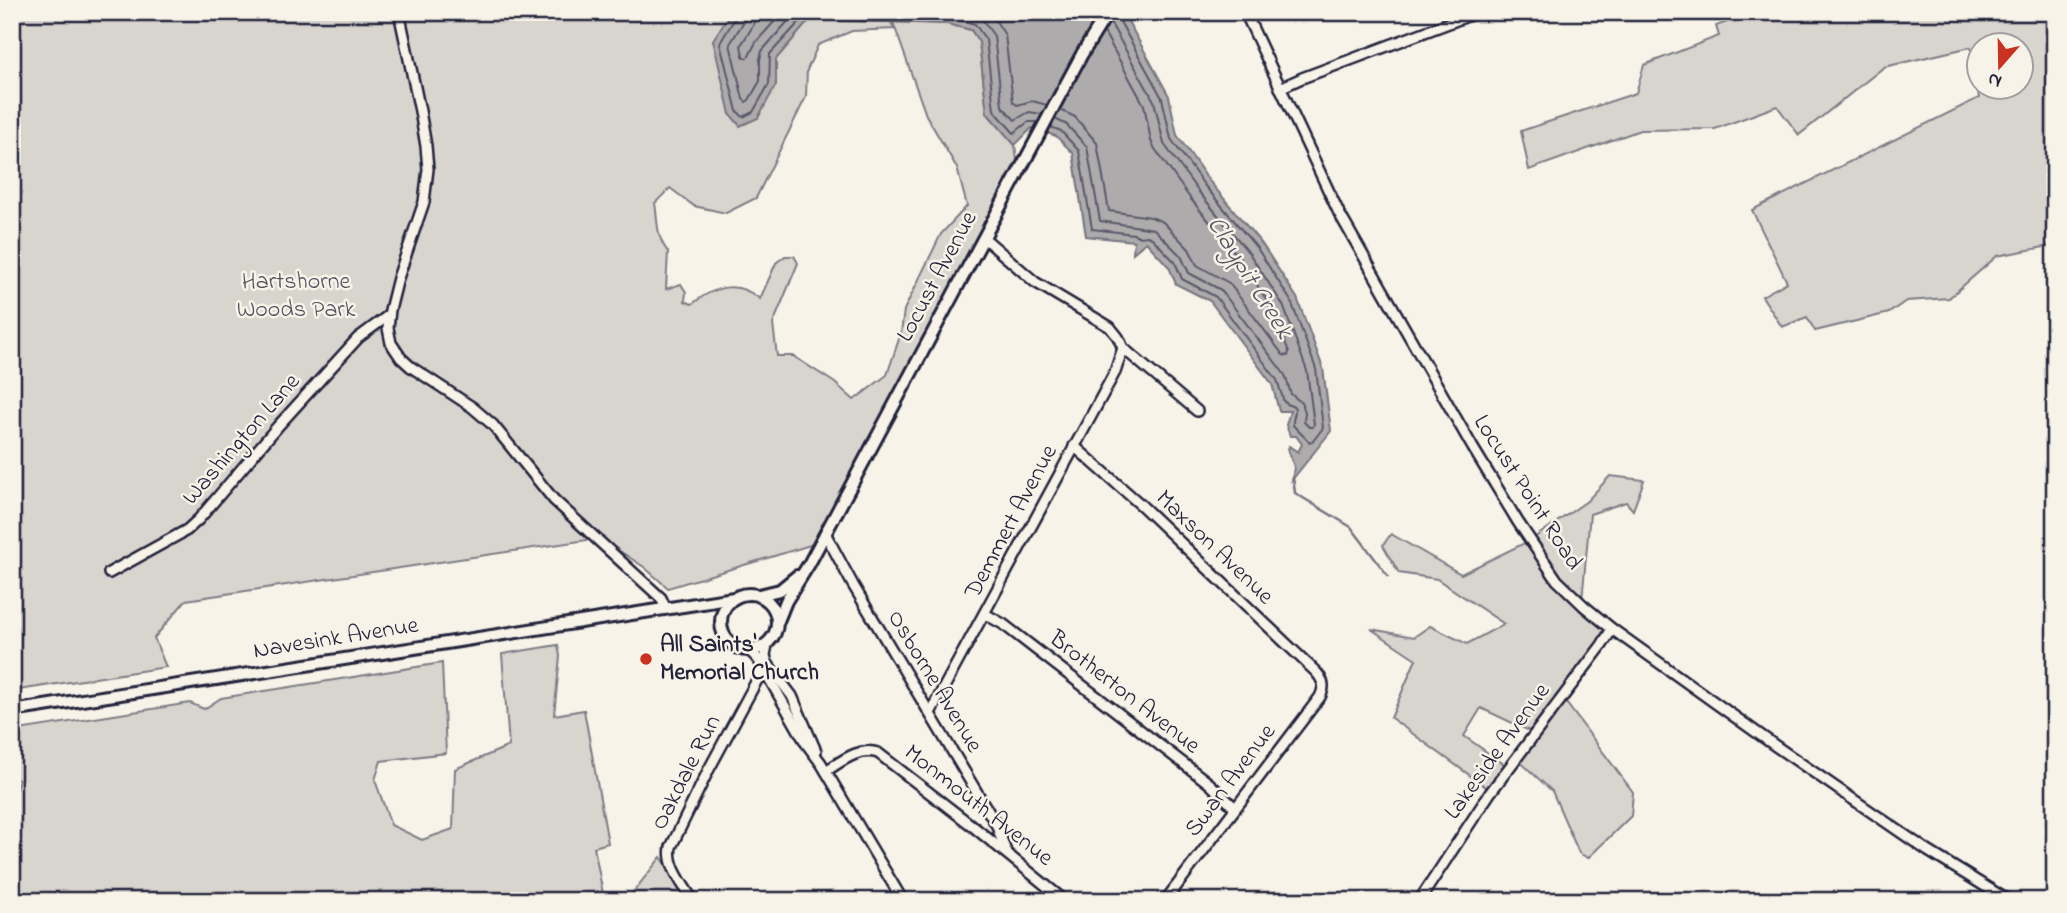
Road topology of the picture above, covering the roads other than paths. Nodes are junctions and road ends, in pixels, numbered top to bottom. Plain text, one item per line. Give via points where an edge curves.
1 (399, 12) edge
2 (1108, 12) edge
3 (1245, 12) edge
4 (1478, 12) edge
5 (1280, 88) junction
6 (984, 237) junction
7 (389, 315) junction
8 (1124, 348) junction
9 (1197, 411) dead end
10 (1074, 446) junction
11 (825, 533) junction
12 (808, 564) junction
13 (109, 573) dead end
14 (757, 594) junction
15 (734, 598) junction
16 (666, 609) junction
17 (985, 614) junction
18 (721, 618) junction
19 (778, 621) junction
20 (1612, 629) junction
21 (766, 645) junction
22 (750, 651) junction
23 (763, 669) junction
24 (1323, 683) joint
25 (12, 712) edge
26 (930, 713) junction
27 (823, 767) junction
28 (1235, 808) junction
29 (1006, 852) junction
30 (693, 901) edge
31 (903, 901) edge
32 (1065, 901) edge
33 (1165, 901) edge
34 (1419, 901) edge
35 (2008, 901) edge

1 - 7 street via 428,169 424,202
2 - 6 main road, Locust Avenue
3 - 5 street, Locust Point Road
4 - 5 street
5 - 20 street, Locust Point Road via 1339,213 1518,522 1562,586
6 - 8 street via 1035,282 1110,327
6 - 11 main road, Locust Avenue
7 - 13 street, Washington Lane via 358,338 193,525
7 - 16 street via 391,343 401,358 493,425 554,500 661,598
8 - 9 street
8 - 10 street, Demmert Avenue
10 - 17 street, Demmert Avenue
10 - 24 street, Maxson Avenue
11 - 12 main road, Locust Avenue
11 - 26 street, Osborne Avenue
12 - 14 main road, Locust Avenue via 780,590
12 - 19 main road, Locust Avenue
14 - 15 main road
14 - 19 main road via 770,603
15 - 16 main road, Navesink Avenue
15 - 18 main road
16 - 18 main road, Navesink Avenue via 710,609
16 - 25 main road, Navesink Avenue
17 - 26 street, Demmert Avenue
17 - 28 street, Brotherton Avenue via 1210,784
18 - 22 main road via 728,641
19 - 21 main road via 775,635
20 - 34 street, Lakeside Avenue via 1490,793
20 - 35 street, Locust Point Road via 1878,817
21 - 22 main road
21 - 27 street via 767,663 792,696
22 - 23 street
23 - 27 street
23 - 30 street, Oakdale Run via 675,837 670,858
24 - 28 street, Swan Avenue via 1320,697
26 - 29 street, Osborne Avenue via 997,826
27 - 29 street, Monmouth Avenue via 858,752 878,753
27 - 31 street
28 - 33 street, Swan Avenue
29 - 32 street, Monmouth Avenue

